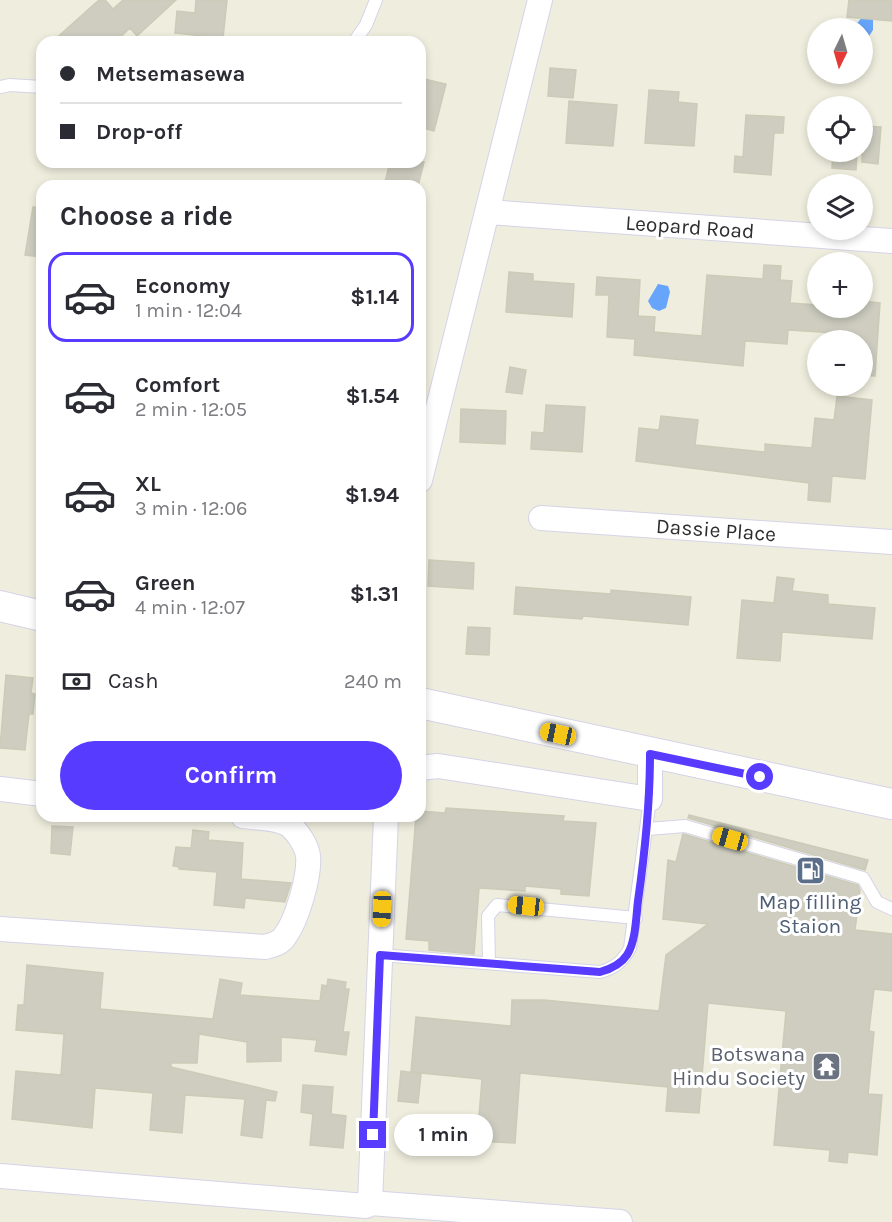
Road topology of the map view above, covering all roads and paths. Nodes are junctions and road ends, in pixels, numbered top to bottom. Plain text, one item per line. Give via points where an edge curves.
1 (376, 0) edge
2 (540, 0) edge
3 (358, 36) edge
4 (0, 87) edge
5 (36, 87) edge
6 (488, 212) junction
7 (892, 242) edge
8 (426, 456) edge
9 (541, 519) dead end
10 (892, 542) edge
11 (0, 606) edge
12 (36, 615) edge
13 (426, 704) edge
14 (650, 754) junction
15 (426, 767) edge
16 (0, 789) edge
17 (36, 793) edge
18 (650, 799) junction
19 (892, 804) edge
20 (280, 822) edge
21 (386, 822) edge
22 (648, 829) junction
23 (892, 909) edge
24 (636, 918) junction
25 (0, 929) edge
26 (380, 955) junction
27 (489, 962) junction
28 (0, 1176) edge
29 (367, 1210) edge
30 (620, 1222) edge

1 - 3 lane
2 - 6 street
4 - 5 lane
6 - 7 street, Leopard Road
6 - 8 street
9 - 10 street, Dassie Place
11 - 12 street
13 - 14 street
14 - 18 street
14 - 19 street
15 - 18 street
16 - 17 street
18 - 22 lane
20 - 25 street via 289,825 308,855 307,874 296,911 285,937 275,945
21 - 26 street
22 - 23 lane via 685,826 863,878 877,902
22 - 24 lane
24 - 27 lane via 626,956 600,972
24 - 27 lane via 497,904 488,916
26 - 27 lane
26 - 29 street
28 - 29 street
29 - 30 street

